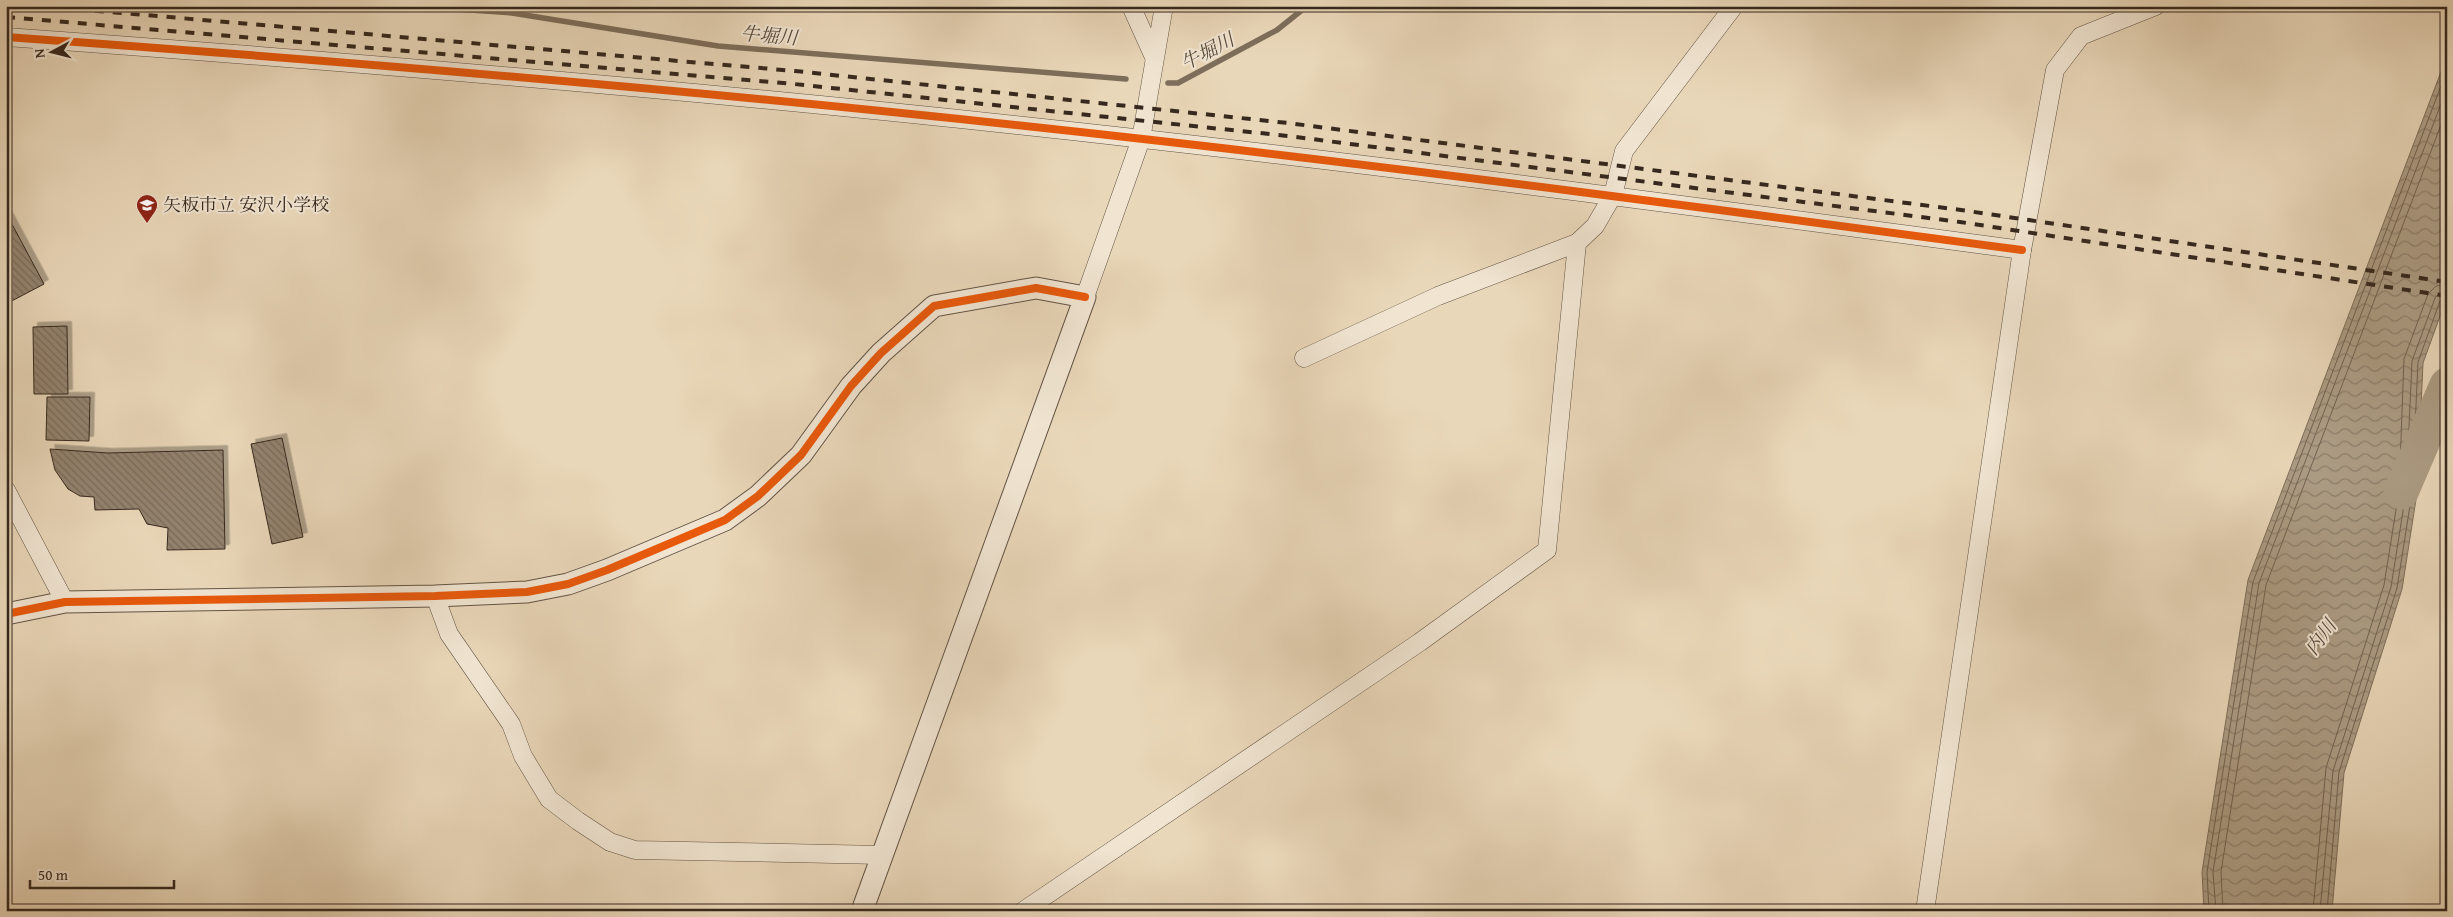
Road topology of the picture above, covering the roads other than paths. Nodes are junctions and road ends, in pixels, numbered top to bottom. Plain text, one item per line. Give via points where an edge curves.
1 (1131, 6) edge
2 (1164, 6) edge
3 (1734, 6) edge
4 (2156, 6) edge
5 (6, 37) edge
6 (1154, 57) junction
7 (1141, 139) junction
8 (1613, 196) junction
9 (1577, 243) junction
10 (2022, 250) junction
11 (1086, 297) junction
12 (1304, 358) dead end
13 (6, 490) edge
14 (435, 596) junction
15 (65, 602) junction
16 (6, 614) edge
17 (882, 855) junction
18 (862, 911) edge
19 (1023, 911) edge
20 (1925, 911) edge

1 - 6 street
2 - 6 street
3 - 8 street via 1624,151
4 - 10 street via 2081,36 2055,70
5 - 7 street via 291,57 702,94
6 - 7 street
7 - 8 street
7 - 11 street
8 - 9 street via 1595,226
8 - 10 street
9 - 12 street via 1438,296
9 - 19 street via 1547,550 1420,642
10 - 20 street
11 - 14 street via 1036,288 934,306 881,352 851,386 801,455 758,496 725,520 568,584 527,592
11 - 17 street
13 - 15 street
14 - 15 street
14 - 17 street via 449,634 511,724 523,756 549,799 610,842 635,850
15 - 16 street
17 - 18 street

